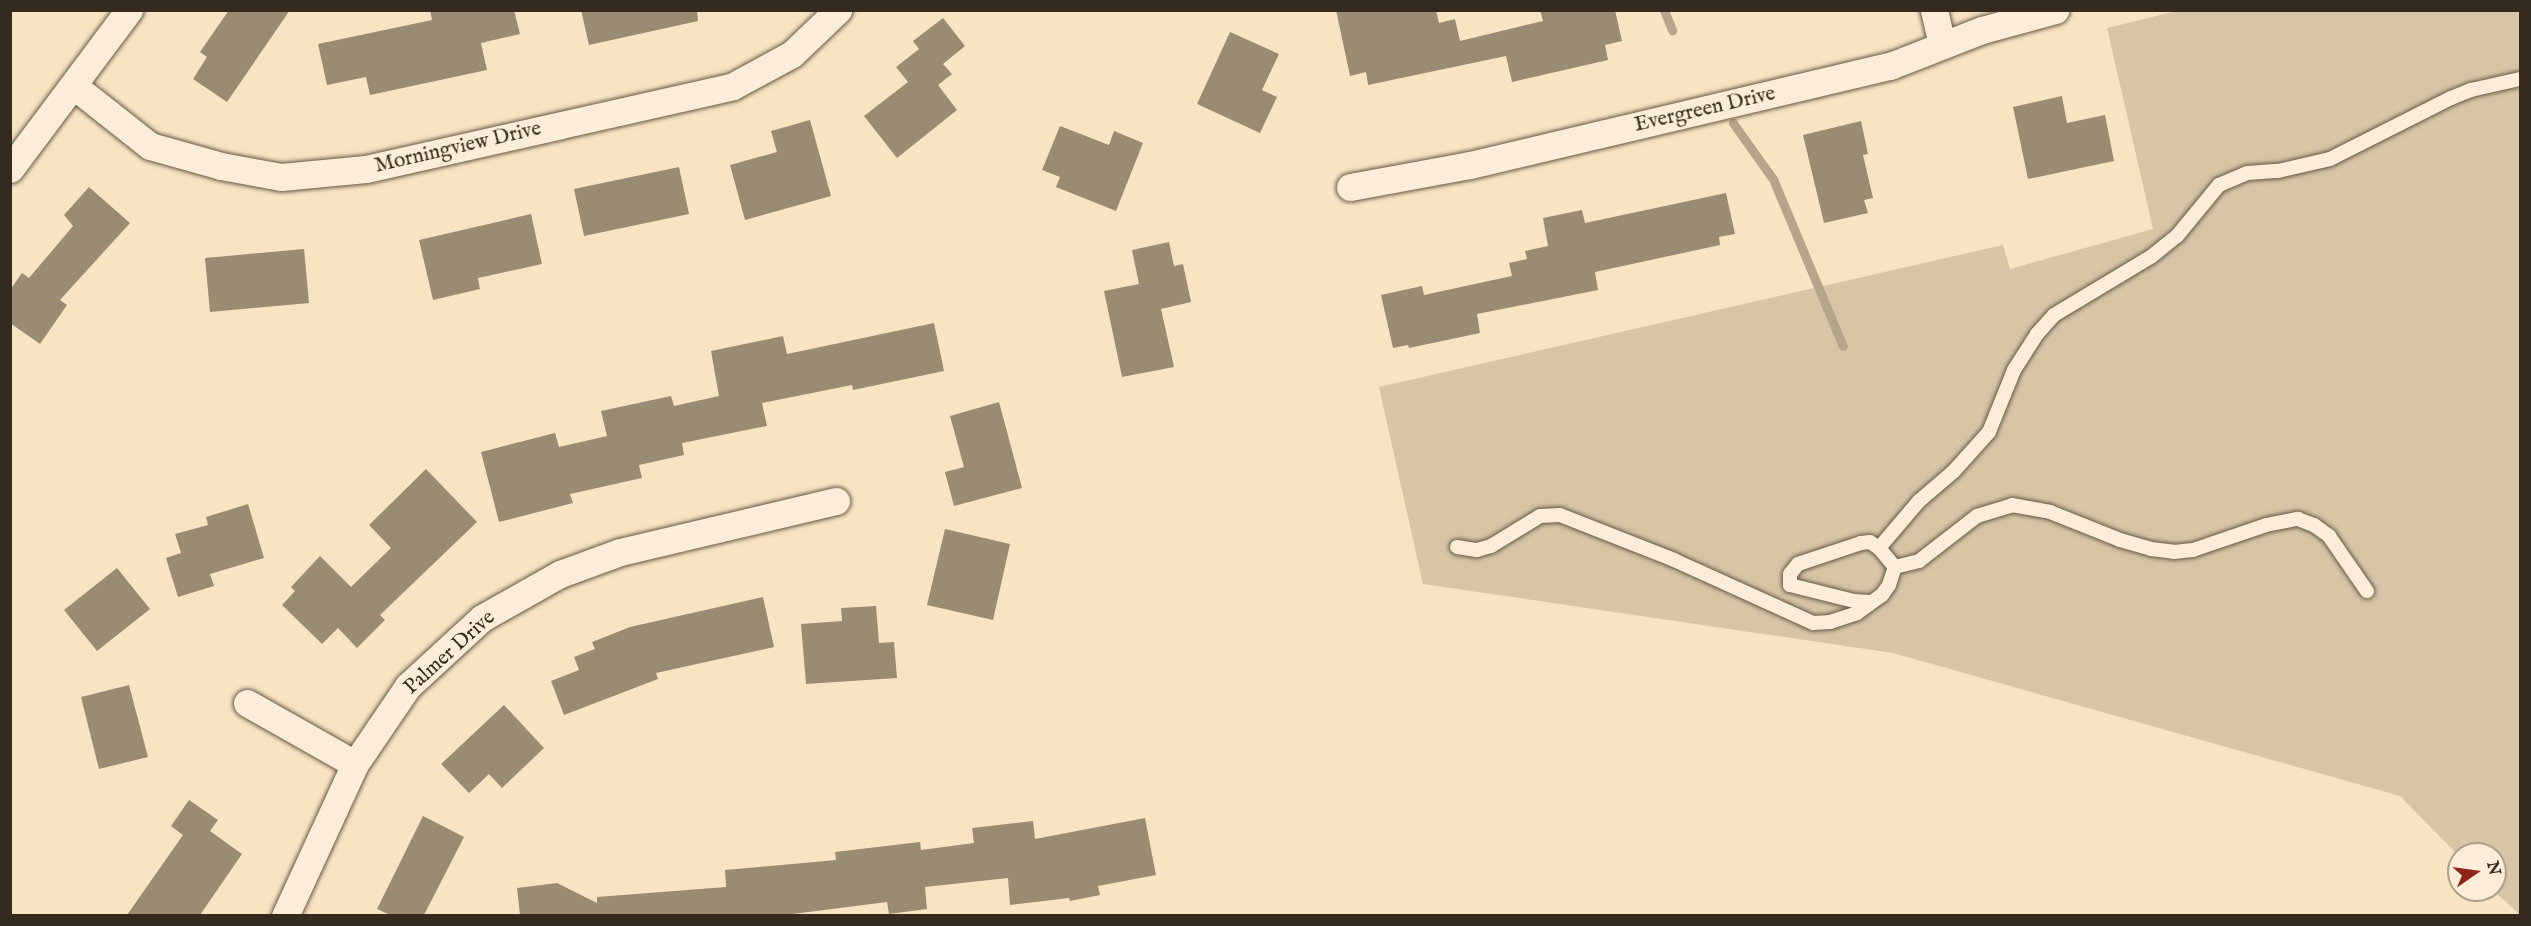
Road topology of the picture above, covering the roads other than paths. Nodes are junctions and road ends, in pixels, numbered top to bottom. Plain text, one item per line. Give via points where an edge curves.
1 (129, 10) edge
2 (838, 10) edge
3 (1934, 10) edge
4 (2055, 10) edge
5 (1942, 45) junction
6 (2520, 80) edge
7 (74, 86) junction
8 (10, 169) edge
9 (1350, 187) dead end
10 (836, 501) dead end
11 (1457, 547) dead end
12 (1879, 548) junction
13 (1895, 567) junction
14 (2367, 591) dead end
15 (1870, 602) junction
16 (248, 703) dead end
17 (355, 764) junction
18 (285, 915) edge

1 - 7 street
2 - 7 street, Morningview Drive via 792,54 733,86 355,170 281,177 221,166 150,146
3 - 5 street
4 - 5 street, Evergreen Drive
5 - 9 street, Evergreen Drive via 1890,66 1470,165
6 - 12 lane via 2451,98 2330,159 2278,171 2247,173 2219,185 2177,236 2152,256 2054,315 2042,327 2014,370 1989,432 1954,471 1919,501
7 - 8 street
10 - 17 street, Palmer Drive via 620,552 560,574 482,618 408,686
11 - 15 lane via 1484,548 1540,516 1560,515 1813,622 1845,618
12 - 13 lane
12 - 15 lane via 1870,542 1861,543 1798,564 1790,574 1790,585
13 - 14 lane via 1919,561 1977,516 2012,505 2050,512 2120,540 2174,552 2298,519 2329,536
13 - 15 lane via 1882,595
16 - 17 street
17 - 18 street, Palmer Drive

